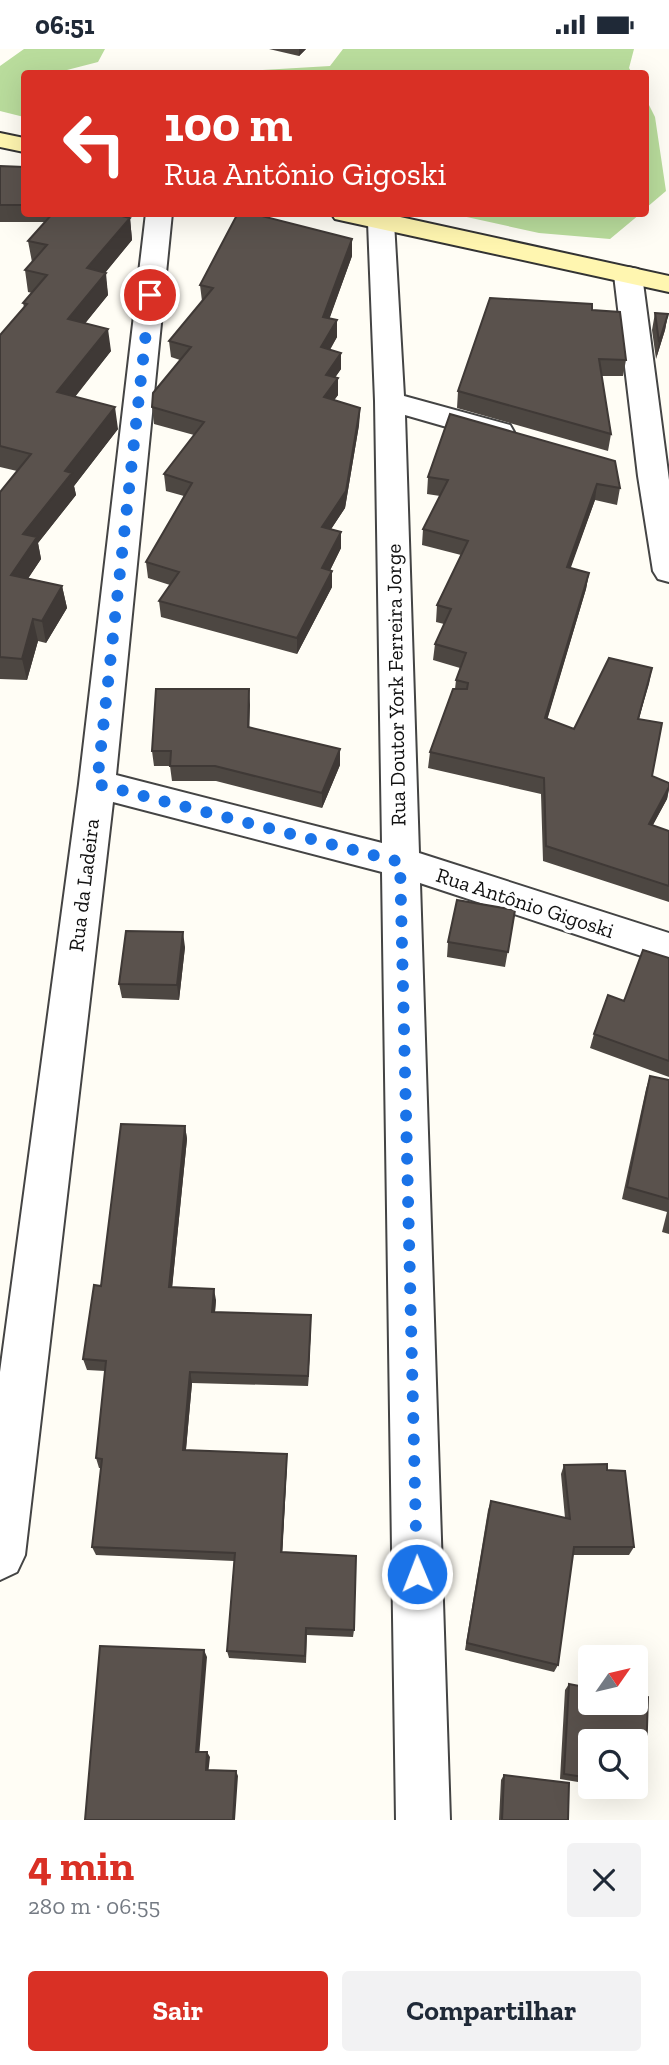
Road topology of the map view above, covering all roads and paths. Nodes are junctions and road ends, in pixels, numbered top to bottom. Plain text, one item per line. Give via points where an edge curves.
1 (0, 140) edge
2 (21, 144) edge
3 (159, 217) edge
4 (363, 218) edge
5 (628, 275) junction
6 (669, 284) edge
7 (390, 401) junction
8 (522, 439) edge
9 (650, 475) edge
10 (669, 571) edge
11 (97, 784) junction
12 (400, 862) junction
13 (669, 949) edge
14 (0, 1555) edge
15 (424, 1820) edge

1 - 2 main road
3 - 11 street, Rua da Ladeira
4 - 5 main road
4 - 7 street, Rua Doutor York Ferreira Jorge
5 - 6 main road
5 - 9 street
7 - 8 street
7 - 12 street, Rua Doutor York Ferreira Jorge
9 - 10 street
11 - 12 street, Rua Antônio Gigoski
11 - 14 street, Rua da Ladeira
12 - 13 street, Rua Antônio Gigoski
12 - 15 street, Rua Doutor York Ferreira Jorge

